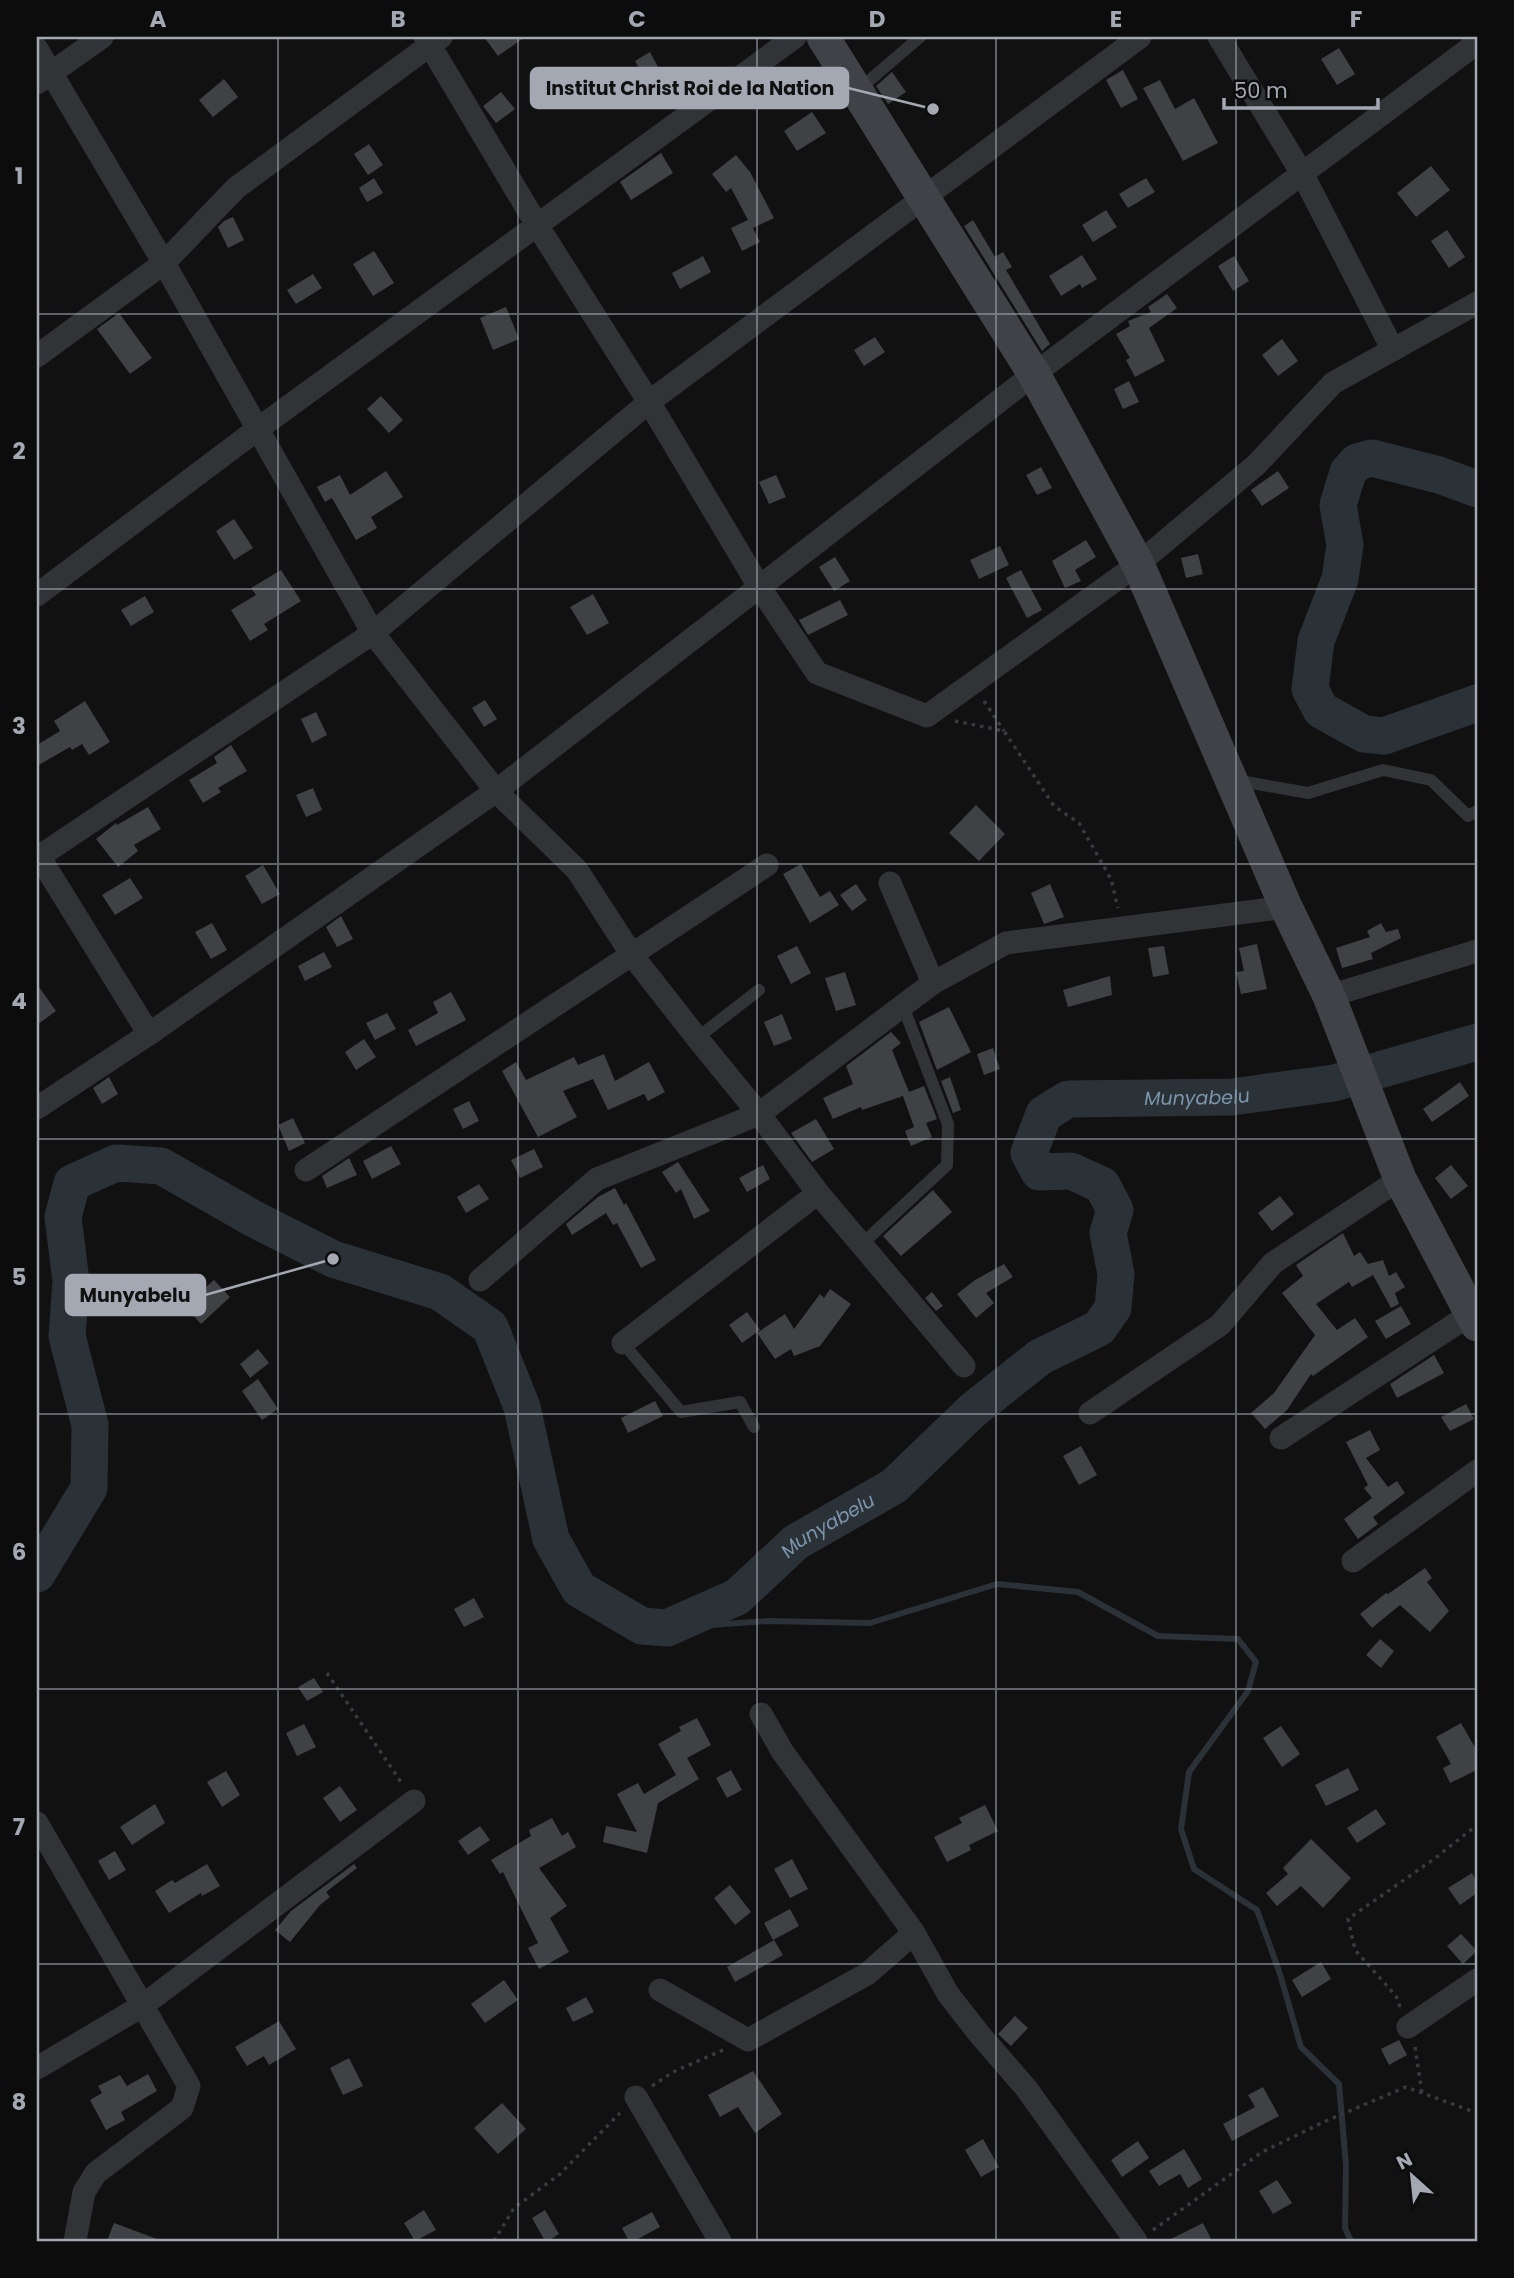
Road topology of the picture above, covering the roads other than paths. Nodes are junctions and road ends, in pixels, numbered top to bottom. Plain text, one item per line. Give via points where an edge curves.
1 (102, 37) edge
2 (795, 37) edge
3 (823, 37) edge
4 (920, 37) edge
5 (1140, 37) edge
6 (1219, 37) edge
7 (432, 39) edge
8 (1477, 43) edge
9 (37, 49) edge
10 (44, 78) edge
11 (857, 92) junction
12 (1303, 175) junction
13 (923, 197) junction
14 (537, 225) junction
15 (164, 263) junction
16 (1477, 303) edge
17 (1394, 350) junction
18 (37, 356) edge
19 (1034, 374) junction
20 (649, 402) junction
21 (259, 428) junction
22 (1138, 564) junction
23 (760, 588) junction
24 (37, 595) edge
25 (373, 633) junction
26 (1231, 779) junction
27 (496, 791) junction
28 (1477, 811) edge
29 (37, 856) edge
30 (767, 865) dead end
31 (890, 883) dead end
32 (1286, 907) junction
33 (1477, 951) edge
34 (632, 955) junction
35 (933, 983) junction
36 (760, 990) dead end
37 (1329, 996) junction
38 (902, 1006) junction
39 (149, 1034) junction
40 (696, 1038) junction
41 (37, 1108) edge
42 (759, 1114) junction
43 (306, 1170) dead end
44 (1401, 1179) junction
45 (818, 1193) junction
46 (862, 1244) junction
47 (480, 1280) dead end
48 (1475, 1316) edge
49 (623, 1343) joint
50 (964, 1366) dead end
51 (1090, 1413) dead end
52 (754, 1427) dead end
53 (1282, 1438) dead end
54 (1477, 1471) edge
55 (1353, 1561) dead end
56 (761, 1714) dead end
57 (414, 1801) road end
58 (37, 1823) edge
59 (914, 1933) junction
60 (1477, 1980) edge
61 (660, 1990) dead end
62 (142, 2006) junction
63 (1408, 2027) road end
64 (37, 2068) edge
65 (636, 2097) road end
66 (1142, 2237) edge
67 (75, 2241) edge
68 (720, 2241) edge

1 - 10 street
2 - 14 street
3 - 11 street
4 - 11 lane
5 - 13 street
6 - 12 street
7 - 14 street
7 - 15 street via 236,188
8 - 12 street
9 - 10 street
10 - 15 street
11 - 13 street
12 - 17 street
12 - 19 street
13 - 19 street
13 - 20 street
14 - 20 street
14 - 21 street
15 - 18 street
15 - 21 street
16 - 17 street
17 - 22 street via 1333,383 1256,465
19 - 22 street
19 - 23 street
20 - 23 street
20 - 25 street
21 - 24 street
21 - 25 street
22 - 23 street via 927,716 817,673
22 - 26 street
23 - 27 street
25 - 27 street
25 - 29 street
26 - 28 lane via 1308,793 1383,770 1431,780 1468,816
26 - 32 street
27 - 34 street via 577,870
27 - 39 street
29 - 39 street
30 - 34 street
31 - 35 street
32 - 35 street via 1006,943
32 - 37 street
33 - 37 street
34 - 40 street
34 - 43 street
35 - 38 street
36 - 40 lane
37 - 44 street
38 - 42 street
38 - 46 lane via 948,1124 947,1165
39 - 41 street
40 - 42 street
42 - 45 street
42 - 47 street via 597,1178
44 - 48 street
44 - 51 street via 1273,1263 1220,1325
45 - 46 street
45 - 49 street
46 - 50 street
48 - 53 street
49 - 52 lane via 681,1412 740,1402
54 - 55 street
56 - 59 street via 782,1751
57 - 62 street
58 - 62 street
59 - 61 street via 867,1974 748,2040
59 - 66 street via 948,1994
60 - 63 street
62 - 64 street
62 - 67 street via 189,2086 181,2108 96,2173 84,2192
65 - 68 street

